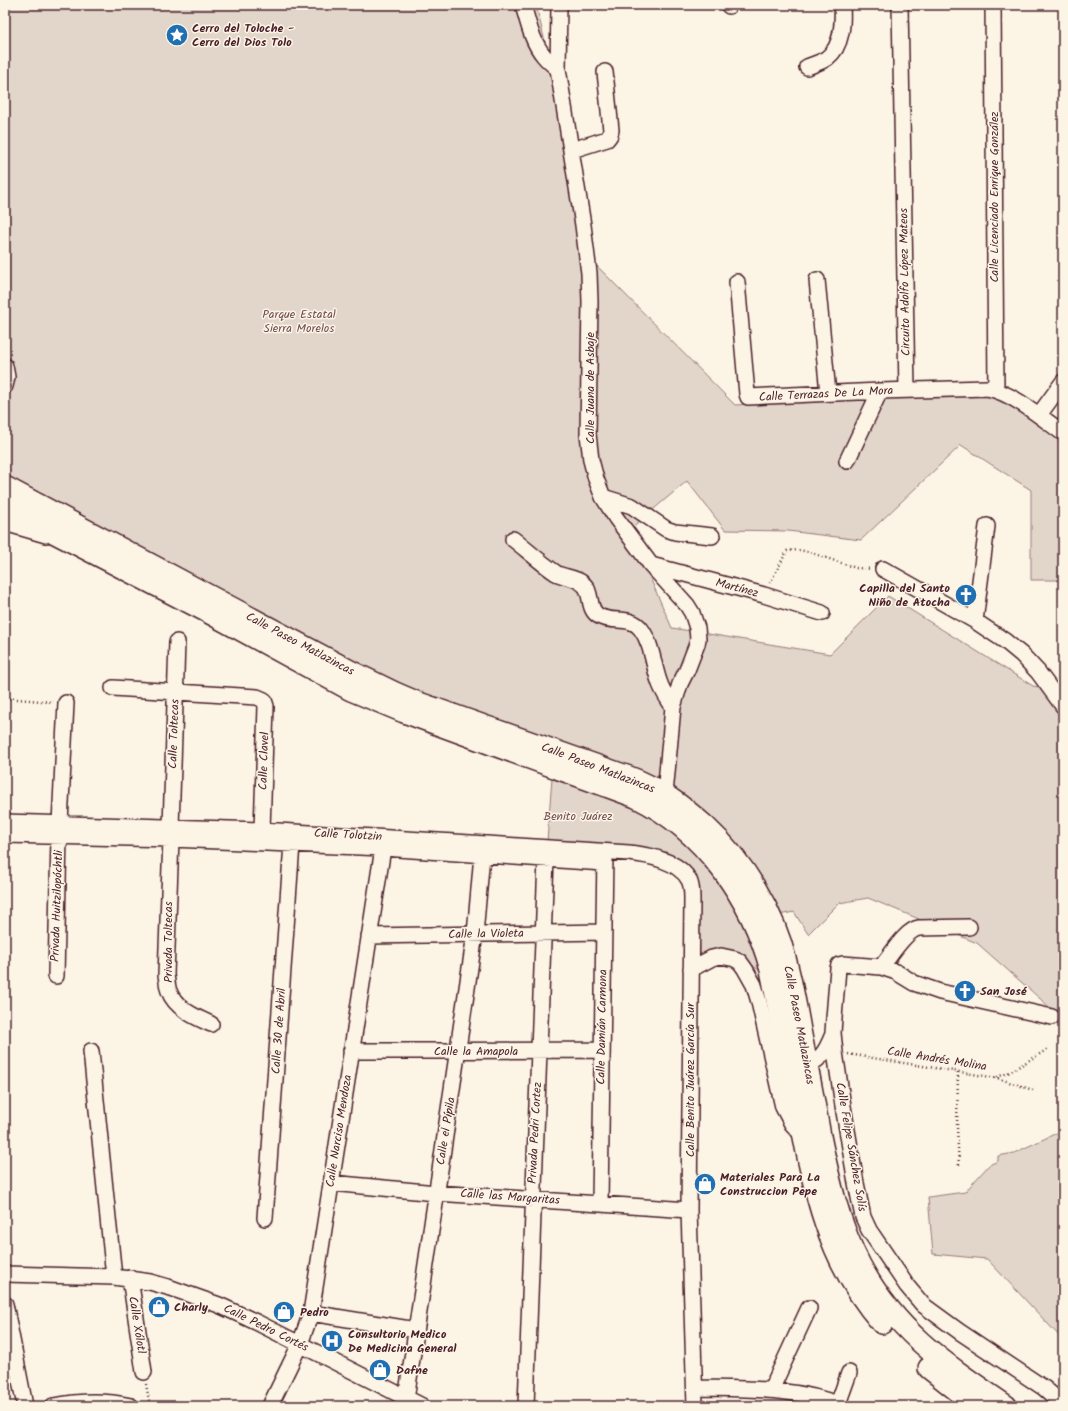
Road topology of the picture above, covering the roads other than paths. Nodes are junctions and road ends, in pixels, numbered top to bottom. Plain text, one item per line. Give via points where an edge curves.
1 (523, 5) edge
2 (559, 5) edge
3 (842, 5) edge
4 (900, 5) edge
5 (993, 5) edge
6 (807, 67) dead end
7 (558, 69) junction
8 (605, 72) dead end
9 (572, 150) junction
10 (817, 280) dead end
11 (737, 282) dead end
12 (5, 366) edge
13 (1063, 382) edge
14 (5, 386) edge
15 (907, 390) junction
16 (996, 390) junction
17 (880, 391) junction
18 (828, 393) junction
19 (1039, 415) junction
20 (1063, 433) edge
21 (847, 461) dead end
22 (5, 487) edge
23 (603, 497) junction
24 (5, 506) edge
25 (5, 523) edge
26 (987, 526) dead end
27 (712, 536) dead end
28 (513, 539) dead end
29 (70, 541) junction
30 (651, 564) junction
31 (884, 569) road end
32 (822, 613) dead end
33 (975, 621) junction
34 (177, 642) dead end
35 (1056, 687) edge
36 (113, 688) dead end
37 (175, 692) junction
38 (66, 703) road end
39 (1063, 706) edge
40 (674, 707) junction
41 (665, 794) junction
42 (5, 822) edge
43 (60, 830) junction
44 (262, 830) junction
45 (171, 833) junction
46 (5, 835) edge
47 (292, 844) junction
48 (383, 848) junction
49 (482, 855) junction
50 (605, 857) junction
51 (546, 859) junction
52 (686, 875) joint
53 (969, 927) dead end
54 (604, 932) junction
55 (475, 934) junction
56 (543, 934) junction
57 (369, 936) junction
58 (881, 967) junction
59 (691, 969) junction
60 (56, 976) dead end
61 (1052, 1017) dead end
62 (210, 1024) dead end
63 (833, 1033) junction
64 (602, 1050) junction
65 (91, 1051) dead end
66 (351, 1051) junction
67 (458, 1051) junction
68 (539, 1051) junction
69 (799, 1067) junction
70 (804, 1137) junction
71 (331, 1183) junction
72 (436, 1193) junction
73 (532, 1199) junction
74 (600, 1203) junction
75 (689, 1210) junction
76 (265, 1218) dead end
77 (5, 1274) edge
78 (114, 1277) junction
79 (130, 1278) junction
80 (5, 1304) edge
81 (809, 1308) dead end
82 (311, 1313) junction
83 (416, 1330) junction
84 (300, 1344) junction
85 (10, 1352) edge
86 (144, 1372) road end
87 (849, 1373) dead end
88 (695, 1388) junction
89 (771, 1390) junction
90 (405, 1402) edge
91 (1063, 1404) edge
92 (841, 1405) edge
93 (26, 1406) edge
94 (53, 1406) edge
95 (131, 1406) edge
96 (270, 1406) edge
97 (422, 1406) edge
98 (526, 1406) edge
99 (695, 1406) edge
100 (977, 1406) edge
101 (1006, 1406) edge

1 - 7 street via 539,48
2 - 7 street, Calle Juana de Asbaje
3 - 6 street via 840,37 836,48 826,59
4 - 15 street, Circuito Adolfo López Mateos
5 - 16 street, Calle Licenciado Enrique González
7 - 9 street, Calle Juana de Asbaje
8 - 9 street via 610,135 607,139
9 - 23 street, Calle Juana de Asbaje via 589,273 588,434 591,460
10 - 18 street
11 - 18 street, Calle Terrazas De La Mora via 748,397
12 - 14 street
13 - 19 street
15 - 16 street
15 - 17 street, Calle Terrazas De La Mora
16 - 19 street
17 - 18 street, Calle Terrazas De La Mora
17 - 21 street
19 - 20 street
22 - 41 highway, Calle Paseo Matlazincas via 395,693 635,779
23 - 27 street via 632,506 666,529
23 - 30 street, Calle Juana de Asbaje
24 - 29 highway, Calle Paseo Matlazincas
25 - 29 street
26 - 33 street
28 - 40 street via 557,573 585,586 597,615 629,621 640,627 650,646 662,691
29 - 69 highway, Calle Paseo Matlazincas via 351,690 419,718 631,795 664,813 686,831 722,870 755,923
30 - 32 street, Martínez
30 - 40 street, Calle Juana de Asbaje via 687,605 697,628 697,644 680,684
31 - 33 street
33 - 35 street via 1004,641
34 - 37 street, Calle Toltecas
35 - 39 street
36 - 37 street
37 - 44 street, Calle Clavel via 257,697 264,700 266,706
37 - 45 street, Calle Toltecas
38 - 43 street, Privada Huitzilopóchtli
40 - 41 street, Calle Juana de Asbaje
41 - 69 highway, Calle Paseo Matlazincas via 698,820 727,849 768,911 786,961
42 - 43 street, Calle Tolotzin
43 - 45 street, Calle Tolotzin
43 - 46 street, Calle Tolotzin
43 - 60 street, Privada Huitzilopóchtli
44 - 45 street, Calle Tolotzin
44 - 50 street, Calle Tolotzin via 520,845
45 - 47 street, Calle Tolotzin
45 - 62 street, Privada Toltecas via 166,975 169,992 178,1004 194,1017
47 - 48 street, Calle Tolotzin
47 - 76 street, Calle 30 de Abril
48 - 49 street, Calle Tolotzin
48 - 57 street, Calle Narciso Mendoza
49 - 51 street, Calle Tolotzin
49 - 55 street, Calle el Pípila
50 - 51 street, Calle Tolotzin
50 - 52 street, Calle Tolotzin via 639,854 669,864
50 - 54 street, Calle Damián Carmona
51 - 56 street, Privada Pedri Cortez
52 - 59 street, Calle Benito Juárez García Sur via 692,888
53 - 58 street via 912,930
54 - 56 street, Calle la Violeta
54 - 64 street, Calle Damián Carmona
55 - 56 street, Calle la Violeta
55 - 57 street, Calle la Violeta
55 - 67 street, Calle el Pípila
56 - 68 street, Privada Pedri Cortez
57 - 66 street, Calle Narciso Mendoza
58 - 61 street via 940,992
58 - 63 street, Calle Felipe Sánchez Solís via 839,965
59 - 70 street via 721,956 735,959 745,969 754,985 759,1002 783,1107 792,1124
59 - 75 street, Calle Benito Juárez García Sur
63 - 69 street via 822,1056
63 - 91 street, Calle Felipe Sánchez Solís via 857,1190 863,1217 875,1241 924,1305 1044,1388
64 - 68 street, Calle la Amapola
64 - 74 street, Calle Damián Carmona
65 - 78 street
66 - 67 street, Calle la Amapola
66 - 71 street, Calle Narciso Mendoza
67 - 68 street, Calle la Amapola
67 - 72 street, Calle el Pípila
68 - 73 street, Privada Pedri Cortez
69 - 70 highway, Calle Paseo Matlazincas
69 - 101 highway, Calle Paseo Matlazincas via 834,1197 850,1242 869,1280 886,1306 908,1331 938,1358
70 - 100 highway, Calle Paseo Matlazincas via 813,1185 825,1225 852,1283 880,1322 897,1340 924,1365
71 - 72 street, Calle las Margaritas
71 - 82 street, Calle Narciso Mendoza
72 - 73 street, Calle las Margaritas
72 - 83 street, Calle el Pípila
73 - 74 street, Calle las Margaritas
73 - 98 street, Privada Pedri Cortez
74 - 75 street, Calle las Margaritas
75 - 88 street, Calle Benito Juárez García Sur
77 - 78 street, Calle Pedro Cortés
78 - 79 street, Calle Pedro Cortés
79 - 84 street, Calle Pedro Cortés via 171,1288 219,1305
79 - 86 street, Calle Xólotl
80 - 85 street
81 - 89 street
82 - 83 street
82 - 84 street, Calle Narciso Mendoza
83 - 90 street, Calle el Pípila
84 - 90 street, Calle Pedro Cortés
84 - 96 street, Calle Narciso Mendoza
85 - 93 street
87 - 92 street
88 - 89 street
88 - 99 street, Calle Benito Juárez García Sur
89 - 92 street via 803,1394
90 - 97 street, Calle Pedro Cortés
94 - 95 street via 83,1402

